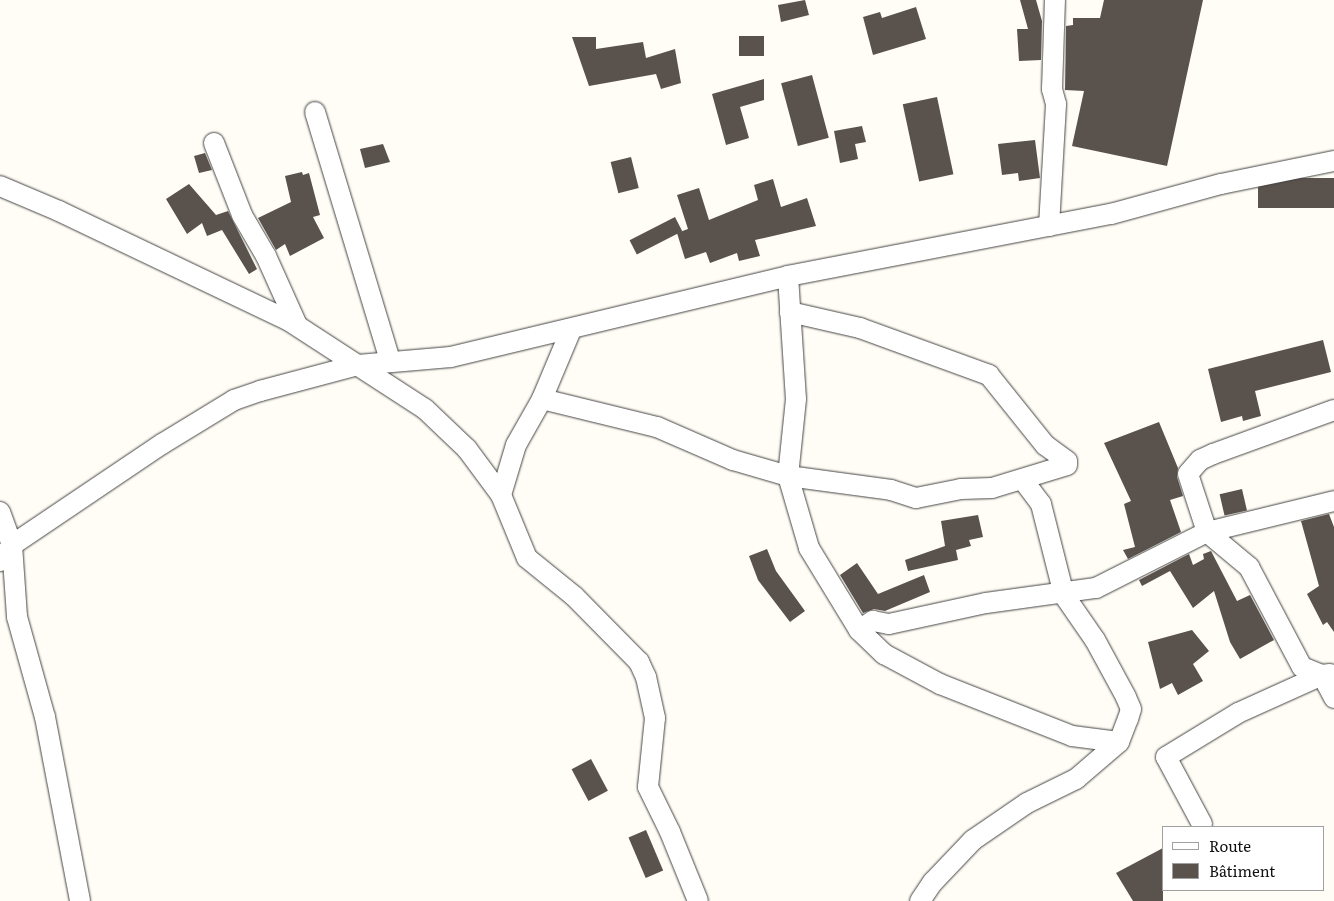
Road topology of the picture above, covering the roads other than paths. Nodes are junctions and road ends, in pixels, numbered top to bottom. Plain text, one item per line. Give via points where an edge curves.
1 (1055, 0) edge
2 (315, 112) dead end
3 (214, 143) dead end
4 (1334, 161) edge
5 (0, 186) edge
6 (1049, 226) junction
7 (788, 276) junction
8 (790, 312) junction
9 (296, 325) junction
10 (571, 330) junction
11 (390, 361) junction
12 (358, 365) junction
13 (542, 399) junction
14 (1334, 410) edge
15 (788, 476) junction
16 (1023, 480) junction
17 (501, 495) junction
18 (1334, 502) edge
19 (0, 512) edge
20 (1207, 532) junction
21 (6, 553) edge
22 (1064, 595) junction
23 (859, 630) junction
24 (1328, 674) edge
25 (1334, 698) edge
26 (1119, 742) junction
27 (1202, 824) dead end
28 (80, 901) edge
29 (698, 901) edge
30 (920, 901) edge

1 - 6 street via 1052,89 1056,104
2 - 11 street
3 - 9 street via 242,215 266,256
4 - 6 street via 1221,184 1112,214
5 - 9 street via 68,215
6 - 7 street
7 - 8 street
7 - 10 street
8 - 15 street via 796,399
8 - 16 street via 860,328 989,375 1045,445 1068,462 1065,466
9 - 12 street
10 - 11 street via 451,358
10 - 13 street
11 - 12 street
12 - 17 street via 424,409 467,449
12 - 21 street via 234,400
13 - 15 street via 657,427 732,460
13 - 17 street via 516,445
14 - 20 street via 1214,454 1190,469 1189,481
15 - 16 street via 891,490 916,498 961,489 992,488
15 - 23 street via 810,548
16 - 22 street via 1041,504
17 - 29 street via 526,558 574,596 642,670 656,718 648,787
18 - 20 street
19 - 21 street
20 - 22 street via 1096,588
20 - 24 street via 1249,567 1302,667
21 - 28 street via 17,617 45,717
22 - 23 street via 986,604 889,624 873,621
22 - 26 street via 1095,640 1131,709
23 - 26 street via 884,654 940,684 1072,736
24 - 25 street
24 - 27 street via 1238,713 1166,756
26 - 30 street via 1076,779 1027,803 973,840 933,882

